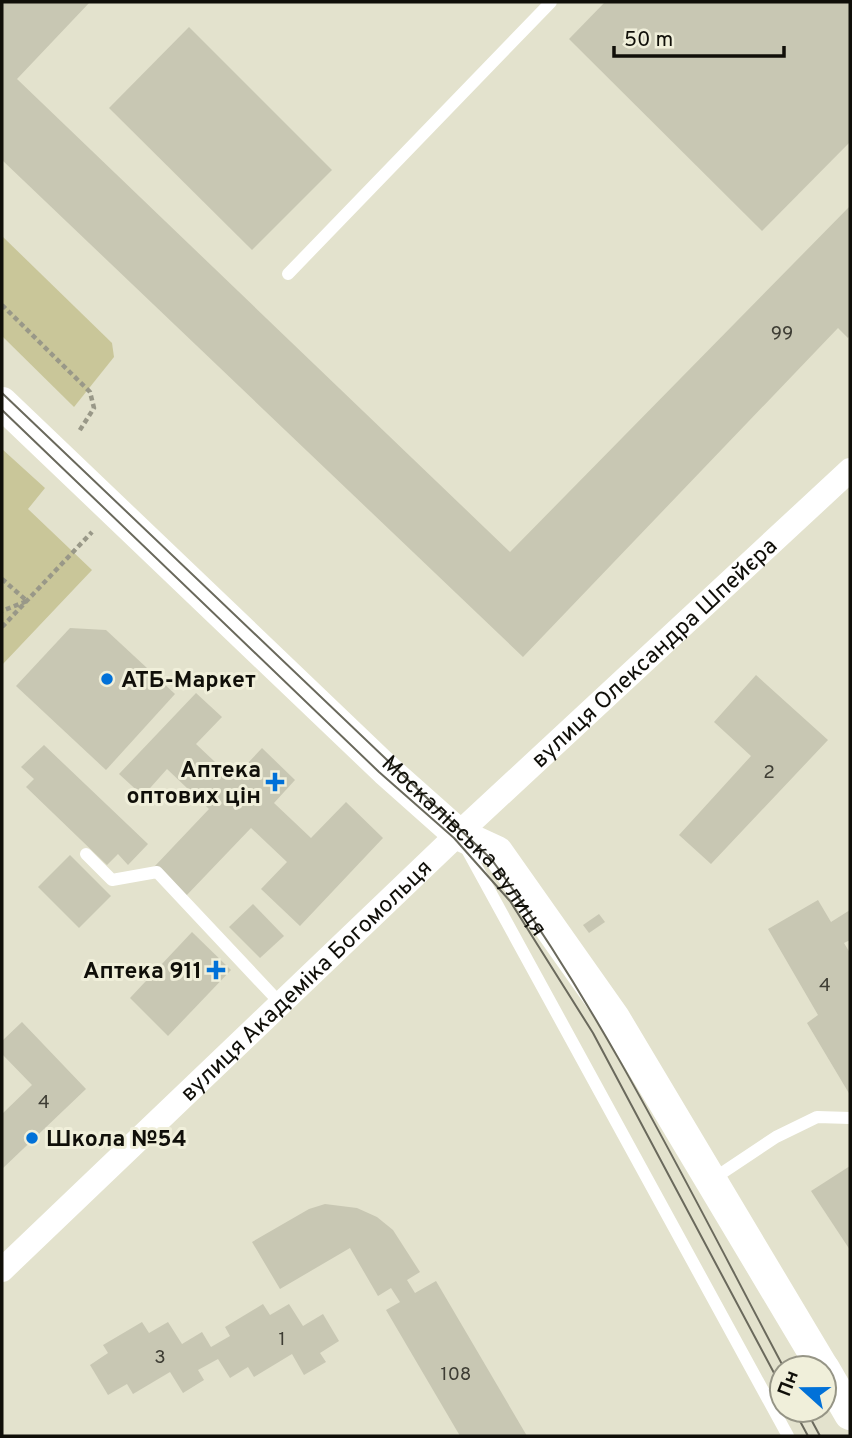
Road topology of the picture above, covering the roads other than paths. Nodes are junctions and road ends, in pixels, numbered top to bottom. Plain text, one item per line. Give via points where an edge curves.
1 (551, 2) edge
2 (288, 274) dead end
3 (2, 403) edge
4 (850, 470) edge
5 (458, 834) junction
6 (86, 854) dead end
7 (281, 1004) junction
8 (850, 1118) edge
9 (713, 1179) junction
10 (2, 1269) edge
11 (816, 1354) edge
12 (788, 1436) edge

1 - 2 lane
3 - 5 street, Москалівська вулиця via 386,771
4 - 5 street, вулиця Олександра Шпейєра
5 - 7 street, вулиця Академіка Богомольця
5 - 9 street, Москалівська вулиця via 497,852 614,1018
5 - 12 lane
6 - 7 lane via 112,880 157,872
7 - 10 street, вулиця Академіка Богомольця
8 - 9 lane via 817,1118 776,1137
9 - 11 street, Москалівська вулиця

